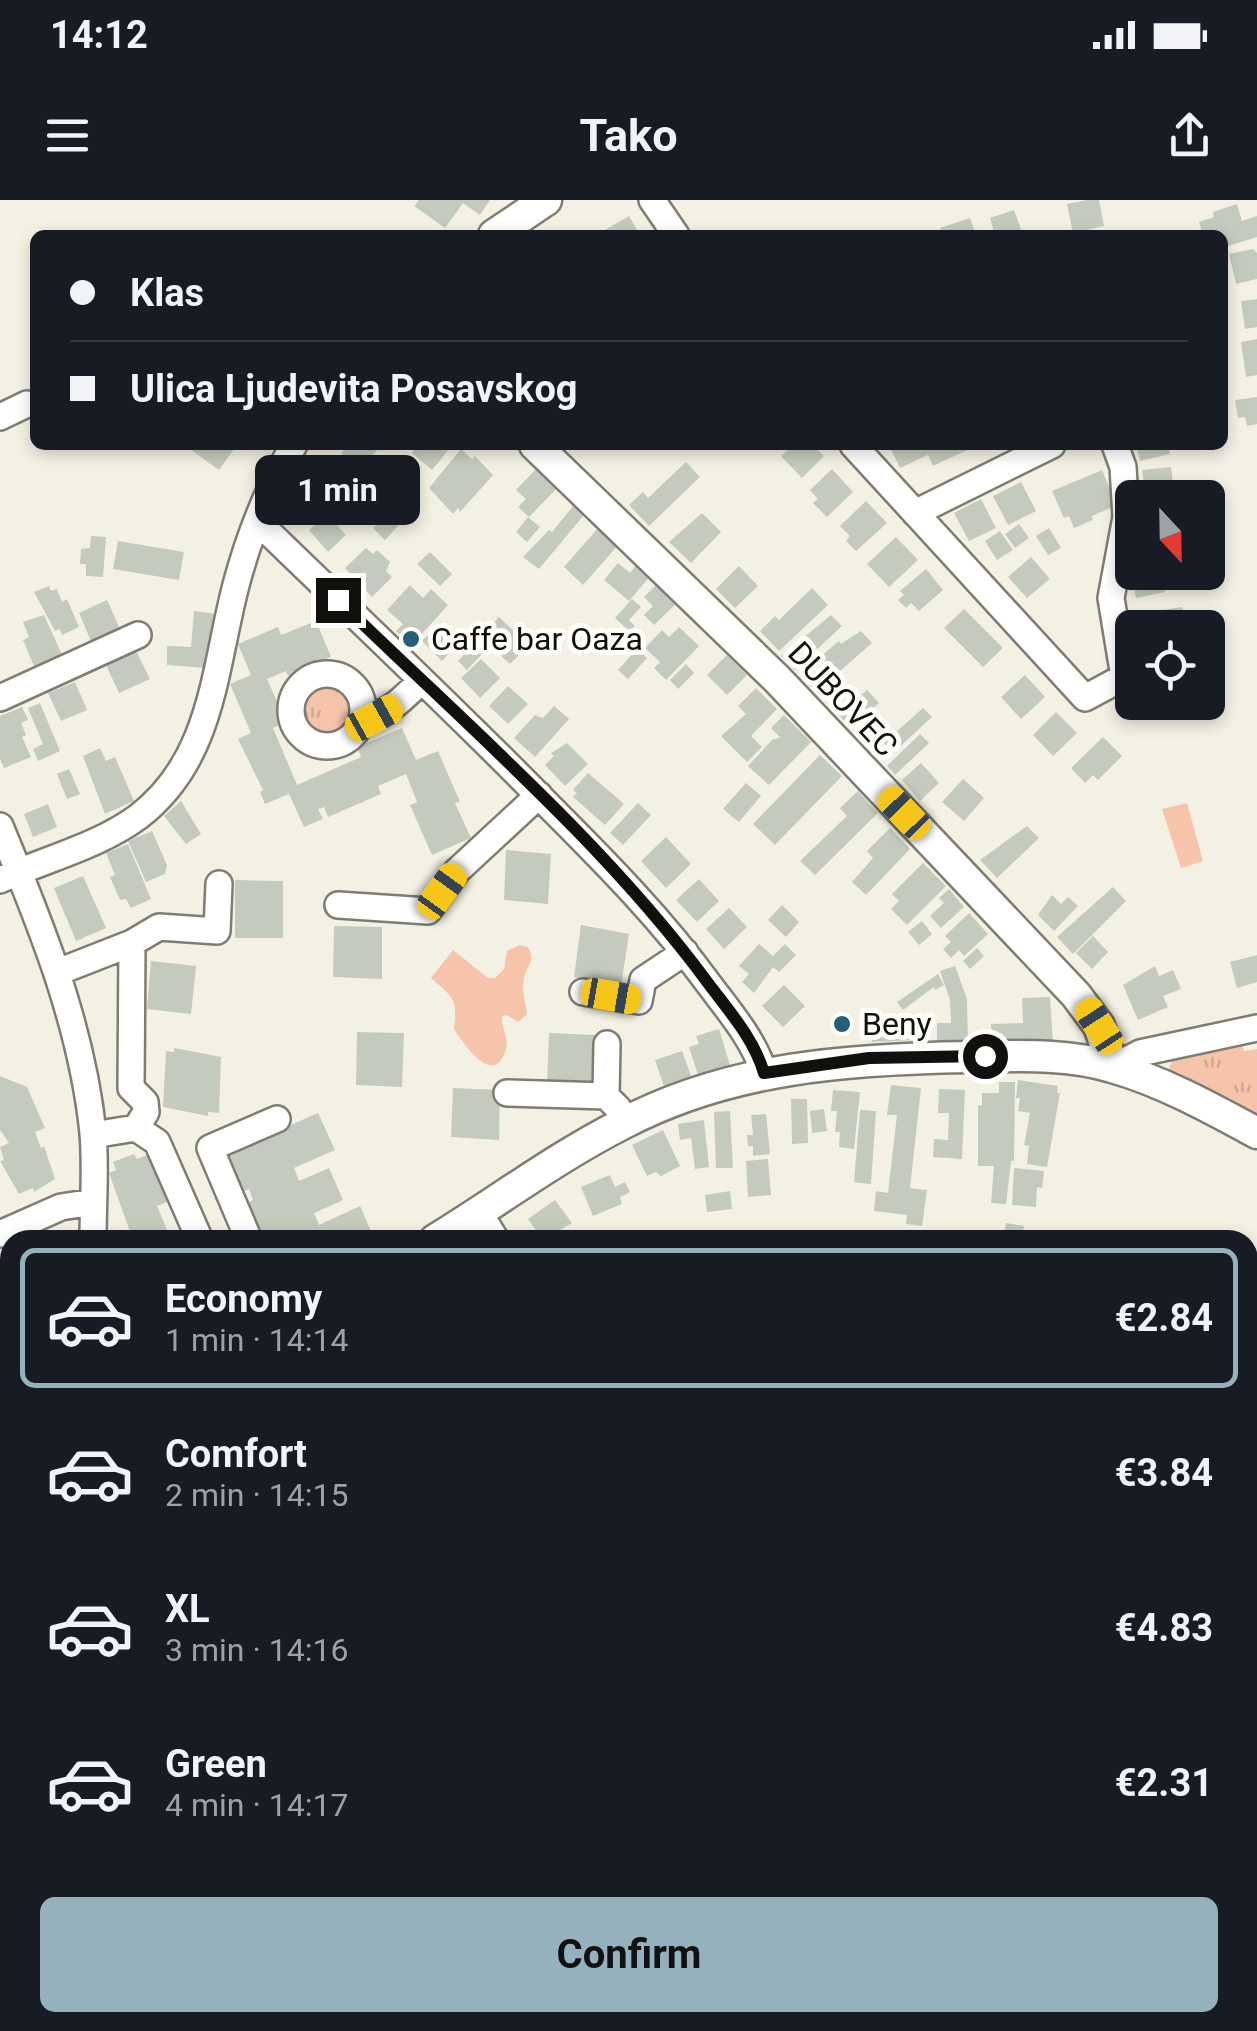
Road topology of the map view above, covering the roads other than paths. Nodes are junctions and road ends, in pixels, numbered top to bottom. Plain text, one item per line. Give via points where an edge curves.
1 (546, 200) edge
2 (652, 200) edge
3 (501, 230) edge
4 (673, 230) edge
5 (27, 404) dead end
6 (0, 417) edge
7 (291, 450) edge
8 (539, 450) edge
9 (858, 450) edge
10 (1042, 450) edge
11 (1117, 450) edge
12 (915, 513) junction
13 (258, 522) junction
14 (138, 636) dead end
15 (421, 681) junction
16 (0, 698) edge
17 (362, 718) dead end
18 (539, 796) junction
19 (0, 826) edge
20 (9, 876) edge
21 (218, 884) dead end
22 (338, 905) dead end
23 (132, 943) junction
24 (686, 952) junction
25 (58, 972) junction
26 (583, 992) dead end
27 (1257, 1028) edge
28 (607, 1044) dead end
29 (1113, 1067) junction
30 (764, 1073) junction
31 (507, 1092) dead end
32 (606, 1096) junction
33 (276, 1119) dead end
34 (624, 1122) junction
35 (136, 1128) junction
36 (1257, 1133) edge
37 (93, 1134) junction
38 (228, 1190) junction
39 (93, 1202) junction
40 (186, 1206) junction
41 (479, 1212) junction
42 (6, 1230) edge
43 (92, 1230) edge
44 (196, 1230) edge
45 (246, 1230) edge
46 (451, 1230) edge
47 (490, 1230) edge

1 - 3 main road
2 - 4 street
5 - 6 street
7 - 13 street
8 - 29 main road, DUBOVEC via 766,667 1076,995 1099,1026
9 - 12 street
10 - 12 street
11 - 12 street via 1126,517 1111,598 1124,677 1084,698
13 - 15 street
13 - 20 street via 190,758 155,803 110,835
14 - 16 street
15 - 17 street via 395,706
15 - 18 street
18 - 22 street via 457,871 428,911
18 - 24 street
19 - 20 street
20 - 25 street via 52,939
21 - 23 street via 218,931 159,927
23 - 25 street
23 - 35 street via 131,1088 146,1112
24 - 26 street via 643,980 639,1001
24 - 30 street via 759,1055
25 - 37 street
27 - 29 street via 1140,1053
28 - 32 street
29 - 30 main road via 1056,1058 887,1058
29 - 36 main road
30 - 34 main road
31 - 32 street
32 - 34 street
33 - 38 street via 210,1148
34 - 41 main road
35 - 37 street
35 - 40 street via 157,1142
37 - 39 street
38 - 40 street
38 - 45 street
39 - 42 street via 61,1207
39 - 43 street
40 - 44 street
41 - 46 main road
41 - 47 street

